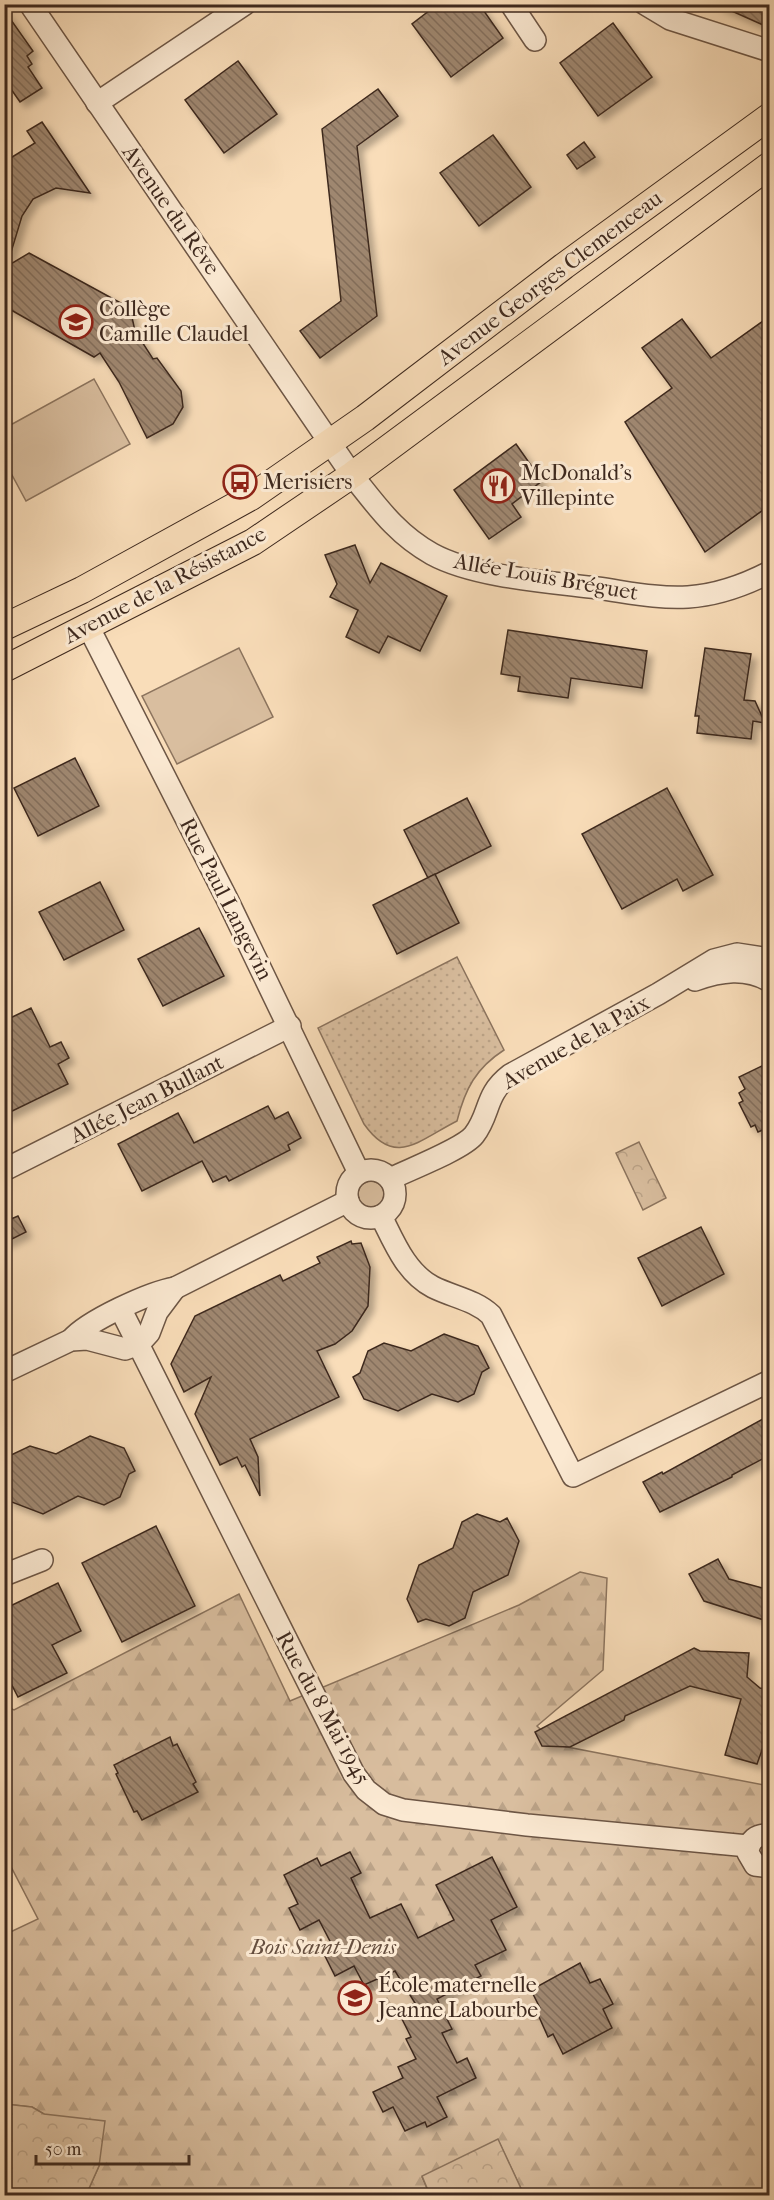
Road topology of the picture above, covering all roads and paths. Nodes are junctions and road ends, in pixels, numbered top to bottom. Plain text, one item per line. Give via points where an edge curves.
1 (30, 4) edge
2 (245, 4) edge
3 (511, 4) edge
4 (645, 4) edge
5 (535, 40) dead end
6 (770, 51) edge
7 (97, 103) junction
8 (770, 116) edge
9 (770, 165) edge
10 (331, 441) junction
11 (352, 475) junction
12 (770, 572) edge
13 (4, 627) edge
14 (88, 627) junction
15 (4, 669) edge
16 (770, 959) edge
17 (770, 981) edge
18 (658, 994) junction
19 (290, 1026) junction
20 (4, 1170) edge
21 (359, 1173) junction
22 (390, 1179) junction
23 (348, 1201) junction
24 (381, 1216) junction
25 (175, 1288) junction
26 (121, 1310) junction
27 (70, 1340) junction
28 (139, 1344) junction
29 (4, 1372) edge
30 (770, 1382) edge
31 (42, 1560) dead end
32 (4, 1575) edge
33 (770, 1835) edge
34 (748, 1846) junction
35 (770, 1867) edge

1 - 7 street, Avenue du Rêve
2 - 7 street
3 - 5 street
4 - 6 street via 670,19
7 - 10 street, Avenue du Rêve
8 - 10 main road, Avenue Georges Clemenceau
9 - 11 main road, Avenue Georges Clemenceau
10 - 11 street, Avenue du Rêve
10 - 13 main road, Avenue de la Résistance via 251,497 82,590
11 - 12 street, Allée Louis Bréguet via 396,530 433,555 455,564 657,596 686,597 743,586
11 - 14 main road, Avenue de la Résistance via 253,542
14 - 15 main road, Avenue de la Résistance
14 - 19 street, Rue Paul Langevin
16 - 18 street, Avenue de la Paix via 749,954 724,956 698,967
17 - 18 street, Avenue de la Paix via 753,973 733,971
18 - 22 street, Avenue de la Paix via 510,1075 490,1096 474,1135
19 - 20 street, Allée Jean Bullant
19 - 21 street, Rue Paul Langevin
21 - 22 street via 372,1170
21 - 23 street via 348,1188
22 - 24 street via 396,1195
23 - 24 street via 364,1217
23 - 25 street
24 - 30 street via 417,1275 431,1286 481,1305 491,1315 573,1476
25 - 26 street via 158,1291
25 - 28 street
26 - 27 street via 79,1330
26 - 28 street, Rue du 8 Mai 1945
27 - 28 street via 87,1339 125,1349
27 - 29 street
28 - 34 street, Rue du 8 Mai 1945 via 306,1682 366,1790 384,1804 403,1810
31 - 32 street
33 - 34 street via 757,1836
34 - 35 street via 755,1865

